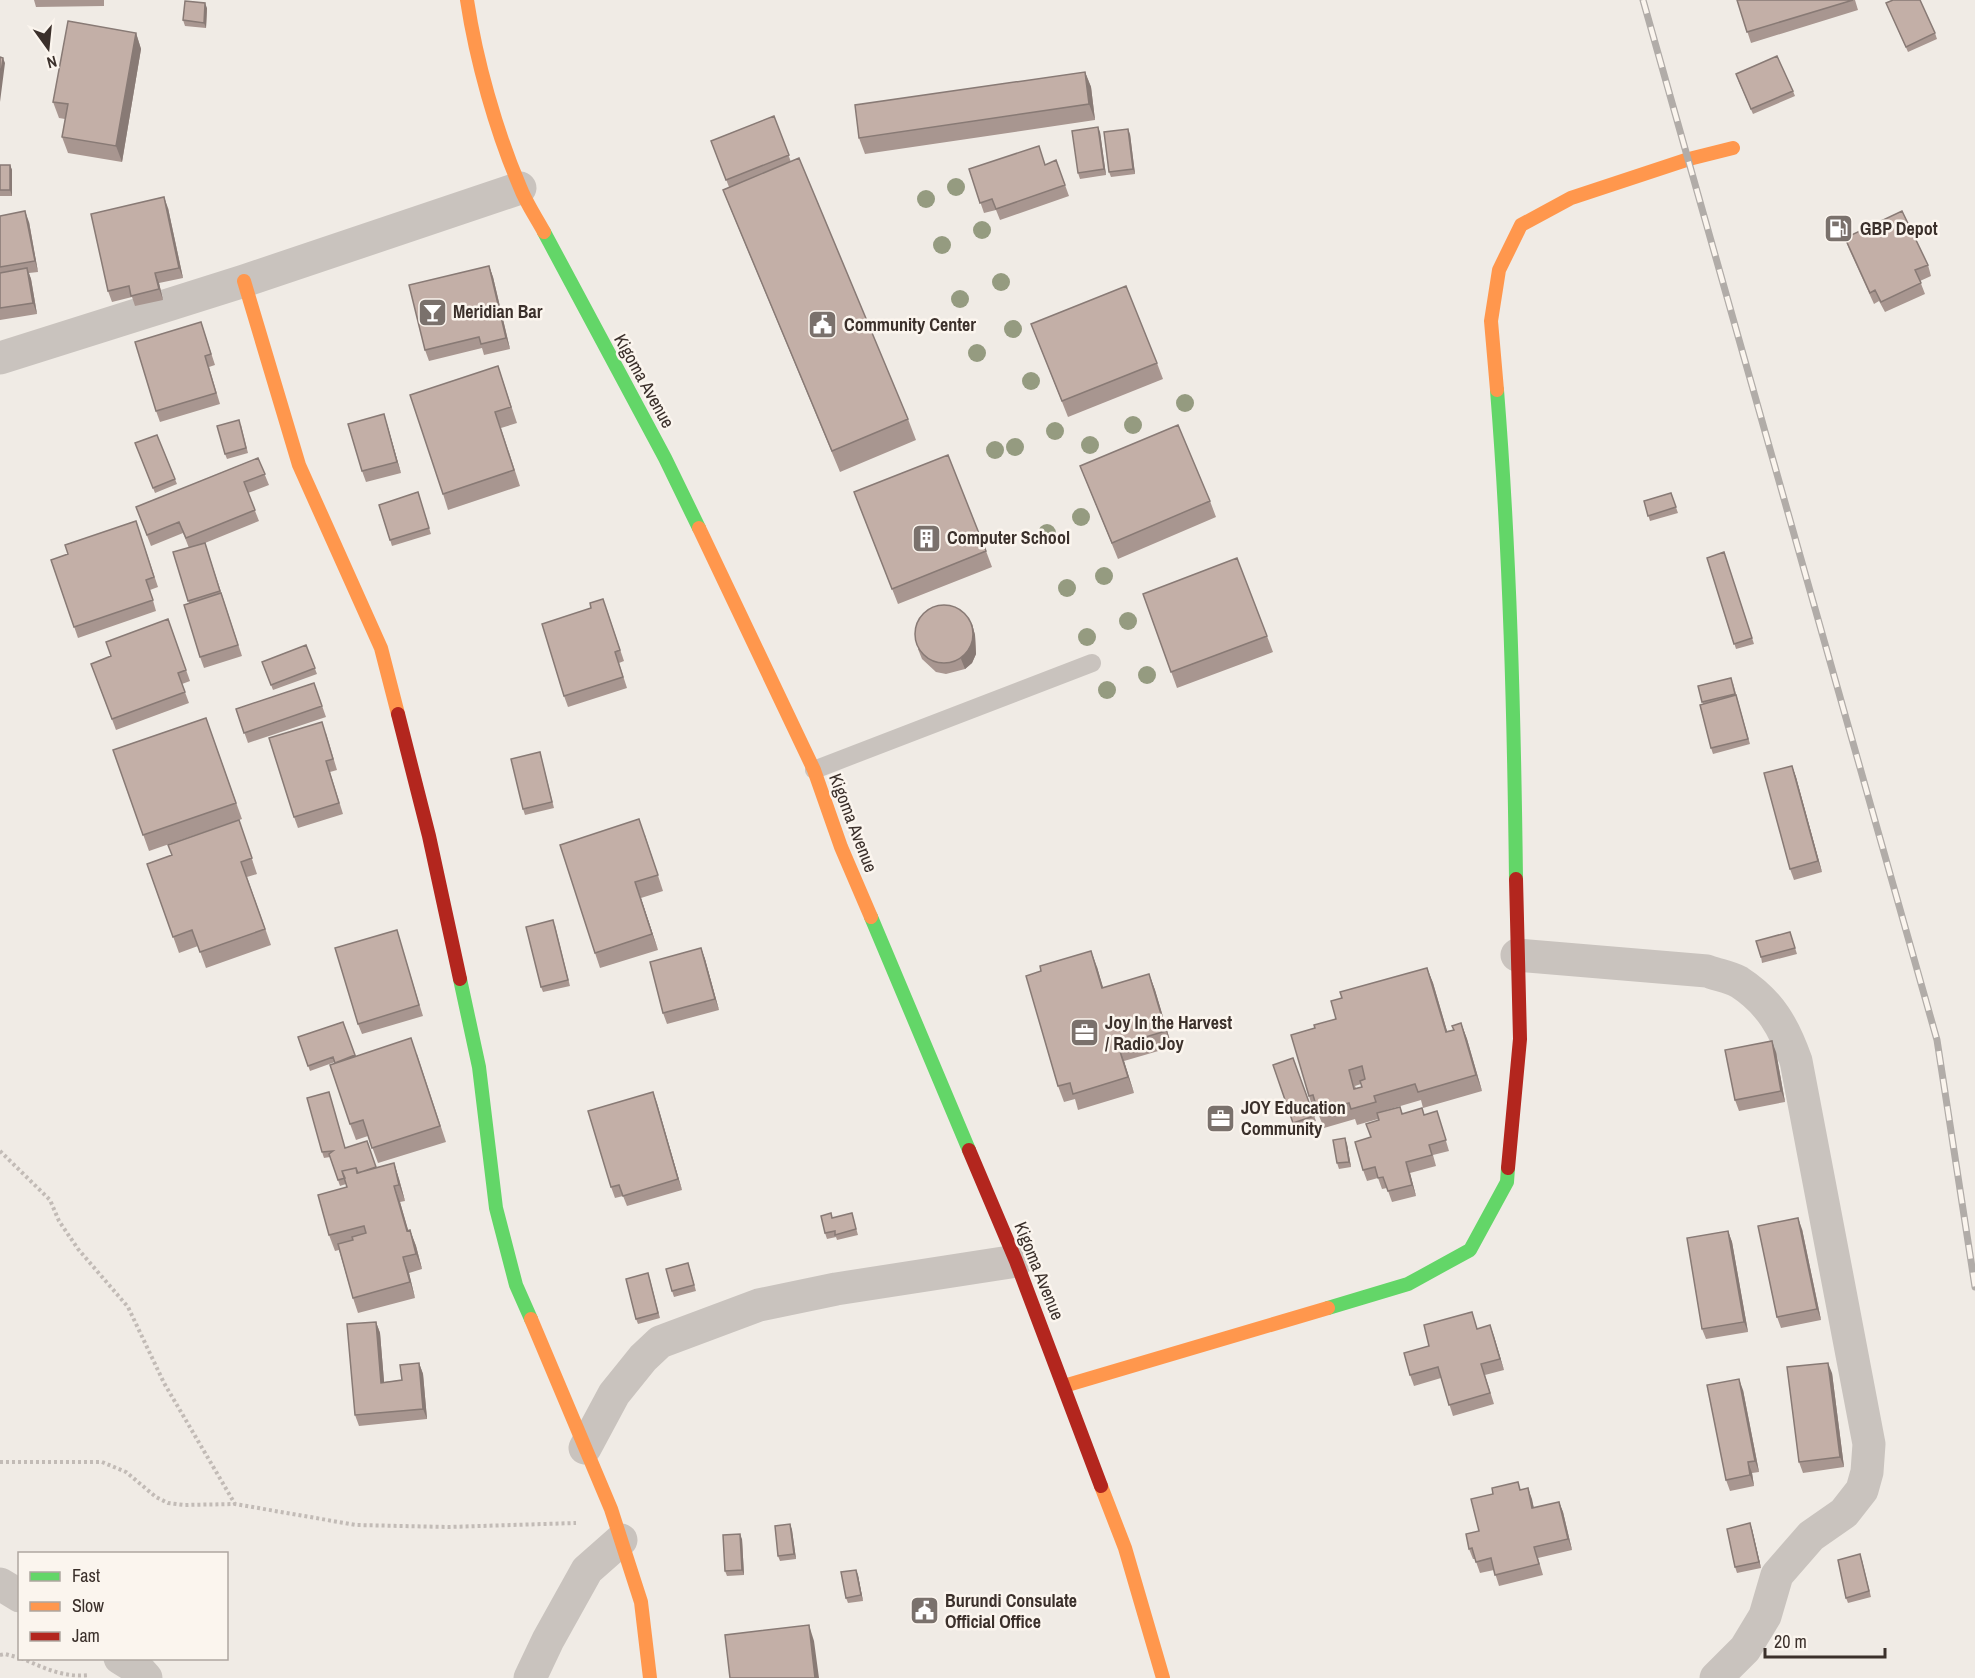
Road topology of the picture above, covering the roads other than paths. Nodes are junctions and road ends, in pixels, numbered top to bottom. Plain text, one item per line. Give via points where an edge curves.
1 (467, 0) edge
2 (1733, 148) dead end
3 (520, 188) junction
4 (244, 281) junction
5 (0, 358) edge
6 (1092, 663) dead end
7 (814, 770) junction
8 (1517, 955) junction
9 (1017, 1261) junction
10 (1064, 1386) junction
11 (585, 1448) junction
12 (618, 1531) junction
13 (0, 1584) edge
14 (18, 1595) edge
15 (530, 1678) edge
16 (650, 1678) edge
17 (1163, 1678) edge
18 (1716, 1678) edge

1 - 3 street, Kigoma Avenue via 492,107
2 - 8 street via 1571,198 1521,225 1499,270 1491,321 1504,479 1514,685
3 - 4 street
3 - 7 street, Kigoma Avenue via 665,458
4 - 5 street
4 - 11 street via 299,465 381,648 429,836 479,1067 496,1208 516,1285
6 - 7 lane
7 - 9 street, Kigoma Avenue via 841,847
8 - 10 street via 1521,1039 1507,1182 1470,1250 1407,1284
8 - 18 street via 1707,971 1737,981 1761,999 1785,1031 1796,1061 1869,1444 1867,1472 1862,1490 1844,1513 1811,1536 1777,1575 1765,1616 1745,1649
9 - 10 street, Kigoma Avenue
9 - 11 street via 759,1305 660,1342 614,1394
10 - 17 street, Kigoma Avenue via 1125,1548
11 - 12 street
12 - 15 street via 587,1570
12 - 16 street via 641,1602
13 - 14 street

